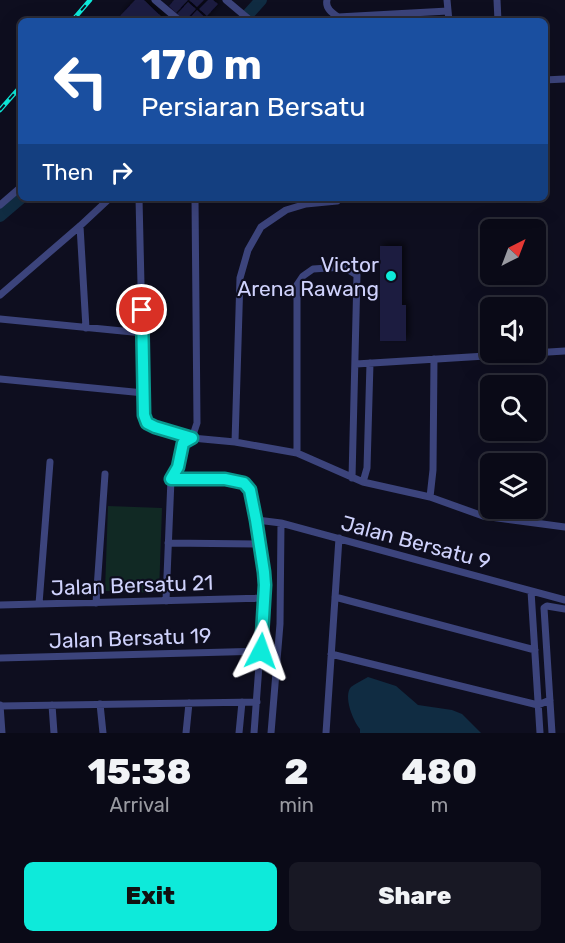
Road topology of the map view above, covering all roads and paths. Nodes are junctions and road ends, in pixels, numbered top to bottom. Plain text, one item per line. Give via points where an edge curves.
1 (155, 0) edge
2 (226, 0) edge
3 (327, 0) edge
4 (447, 0) edge
5 (497, 0) edge
6 (448, 11) junction
7 (402, 17) edge
8 (176, 18) edge
9 (248, 18) edge
10 (346, 18) edge
11 (378, 18) edge
12 (448, 18) edge
13 (498, 18) edge
14 (565, 79) edge
15 (548, 80) edge
16 (18, 189) edge
17 (107, 201) edge
18 (139, 201) edge
19 (195, 201) edge
20 (337, 201) dead end
21 (0, 204) edge
22 (80, 226) junction
23 (0, 295) edge
24 (0, 319) edge
25 (86, 328) junction
26 (143, 333) junction
27 (565, 351) edge
28 (434, 359) junction
29 (370, 363) junction
30 (356, 364) junction
31 (0, 379) edge
32 (144, 393) junction
33 (192, 438) junction
34 (235, 442) junction
35 (297, 453) junction
36 (50, 462) dead end
37 (105, 474) dead end
38 (352, 478) junction
39 (171, 479) junction
40 (363, 482) junction
41 (430, 497) junction
42 (256, 520) junction
43 (281, 523) junction
44 (565, 527) edge
45 (339, 538) junction
46 (168, 543) junction
47 (260, 544) junction
48 (531, 591) junction
49 (335, 597) junction
50 (264, 598) junction
51 (565, 600) edge
52 (166, 601) junction
53 (96, 603) junction
54 (39, 604) junction
55 (0, 605) edge
56 (565, 609) edge
57 (535, 650) junction
58 (261, 651) junction
59 (331, 654) junction
60 (0, 658) edge
61 (550, 700) junction
62 (242, 702) junction
63 (257, 702) junction
64 (189, 703) junction
65 (100, 704) junction
66 (52, 705) junction
67 (538, 705) junction
68 (0, 706) edge
69 (2, 733) edge
70 (54, 733) edge
71 (103, 733) edge
72 (186, 733) edge
73 (239, 733) edge
74 (255, 733) edge
75 (271, 733) edge
76 (326, 733) edge
77 (540, 733) edge
78 (552, 733) edge

1 - 8 street
2 - 9 street
3 - 10 street via 330,12
4 - 6 street
5 - 13 street
6 - 7 street
6 - 12 street
7 - 11 street
14 - 15 street
16 - 21 street
17 - 22 street
18 - 26 street
19 - 33 street via 197,423
20 - 34 street via 286,210 261,227 248,250 240,278
22 - 23 street
22 - 25 street
24 - 25 street
25 - 26 street
26 - 32 street
27 - 28 street
28 - 29 street
28 - 41 street
29 - 30 street
29 - 40 street via 367,468
30 - 35 street via 357,275 344,267 313,269 297,285
30 - 38 street
31 - 32 street
32 - 33 street via 147,423
33 - 34 street
33 - 39 street via 183,443
34 - 35 street
35 - 38 street
36 - 54 street
37 - 53 street
38 - 40 street
39 - 42 street via 244,483 250,490
39 - 46 street
40 - 41 street
41 - 44 street via 483,516
42 - 43 street, Jalan Bersatu 9
42 - 47 street
43 - 45 street, Jalan Bersatu 9
43 - 75 street via 280,624
45 - 48 street, Jalan Bersatu 9
45 - 49 street
46 - 47 street
46 - 52 street
47 - 50 street
48 - 51 street, Jalan Bersatu 9
48 - 57 street
49 - 57 street
49 - 59 street
50 - 52 street, Jalan Bersatu 21
50 - 58 street
52 - 53 street, Jalan Bersatu 21
53 - 54 street, Jalan Bersatu 21
54 - 55 street, Jalan Bersatu 21
56 - 61 street via 544,608
57 - 67 street
58 - 60 street, Jalan Bersatu 19
58 - 63 street
59 - 67 street
59 - 76 street
61 - 67 street
61 - 78 street
62 - 63 street
62 - 64 street
62 - 73 street
63 - 74 street
64 - 65 street
64 - 72 street
65 - 66 street
65 - 71 street
66 - 68 street
66 - 70 street
67 - 77 street
68 - 69 street

